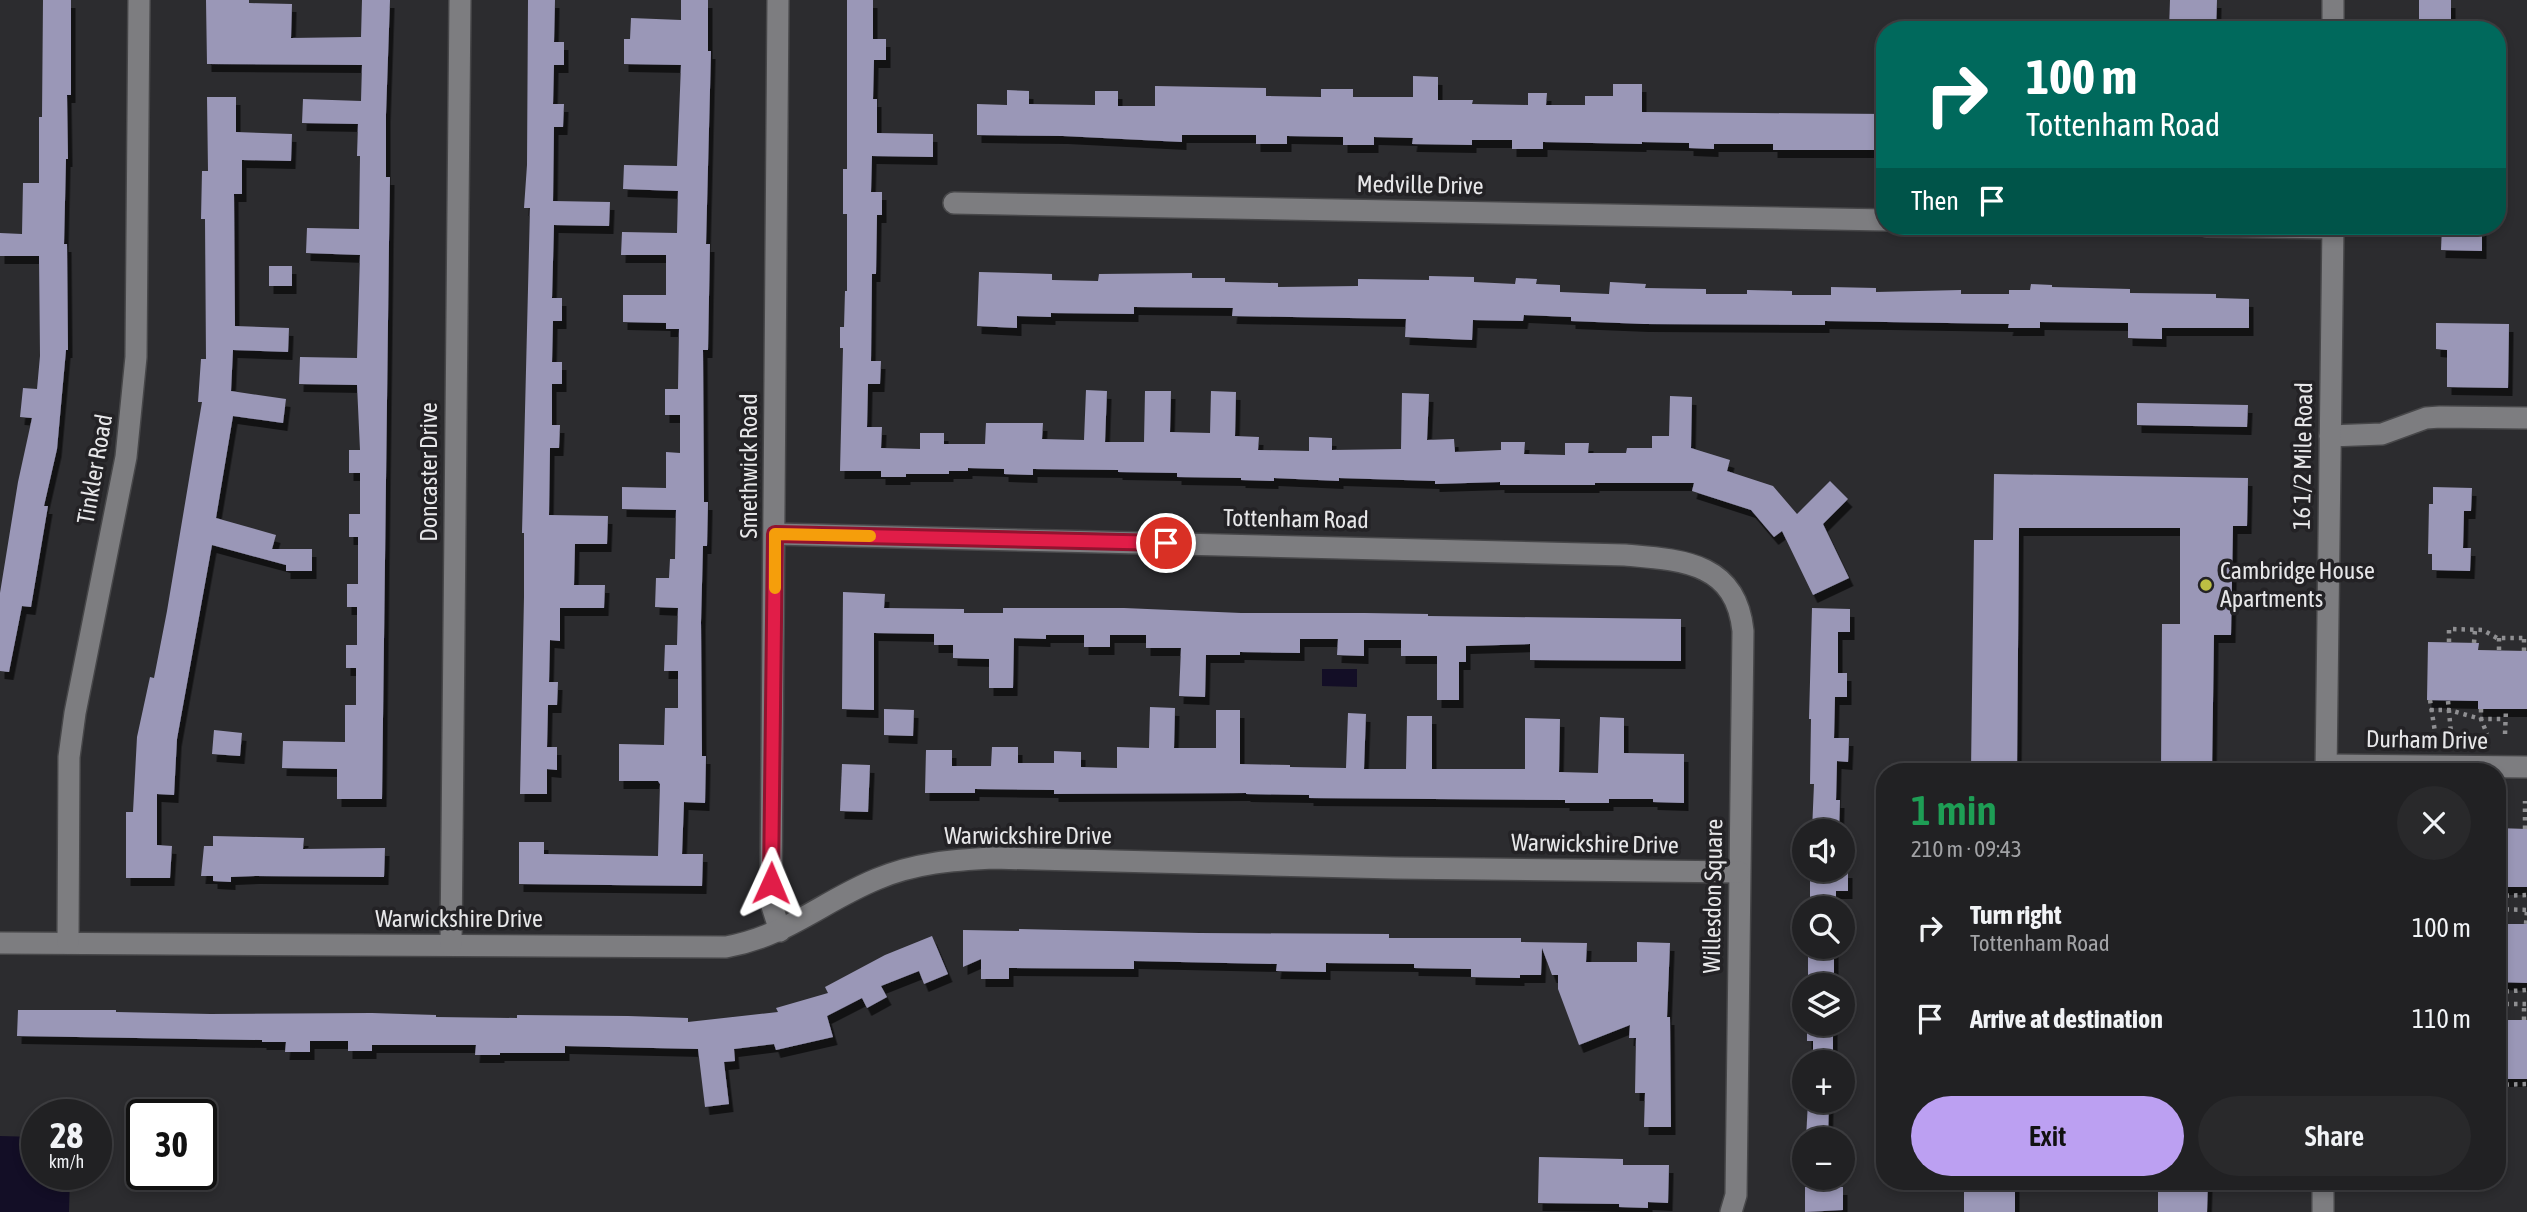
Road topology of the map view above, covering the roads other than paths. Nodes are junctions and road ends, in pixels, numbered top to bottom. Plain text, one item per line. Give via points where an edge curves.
1 (139, 0) edge
2 (460, 0) edge
3 (778, 0) edge
4 (2333, 0) edge
5 (2333, 21) edge
6 (954, 202) dead end
7 (1876, 220) edge
8 (2333, 235) edge
9 (2527, 418) edge
10 (2330, 436) junction
11 (775, 534) junction
12 (1726, 584) joint
13 (2326, 763) edge
14 (2506, 767) edge
15 (2527, 767) edge
16 (1739, 872) junction
17 (780, 931) junction
18 (0, 943) edge
19 (68, 943) junction
20 (451, 945) junction
21 (2323, 1190) edge
22 (1731, 1212) edge
23 (2323, 1212) edge

1 - 19 street, Tinkler Road via 132,418 71,746
2 - 20 street, Doncaster Drive
3 - 11 street, Smethwick Road
4 - 5 street
6 - 7 street, Medville Drive
8 - 10 street, 16 1/2 Mile Road
9 - 10 street via 2426,418 2382,434
10 - 13 street, 16 1/2 Mile Road
11 - 12 street, Tottenham Road via 1625,555 1691,563
11 - 17 street, Smethwick Road via 771,883
12 - 16 street, Willesdon Square via 1737,601 1743,631
14 - 15 street, Durham Drive
16 - 17 street, Warwickshire Drive via 950,860 916,865 876,879
16 - 22 street, Willesdon Square via 1736,1195
17 - 20 street, Warwickshire Drive via 726,947
18 - 19 street, Warwickshire Drive
19 - 20 street, Warwickshire Drive
21 - 23 street

